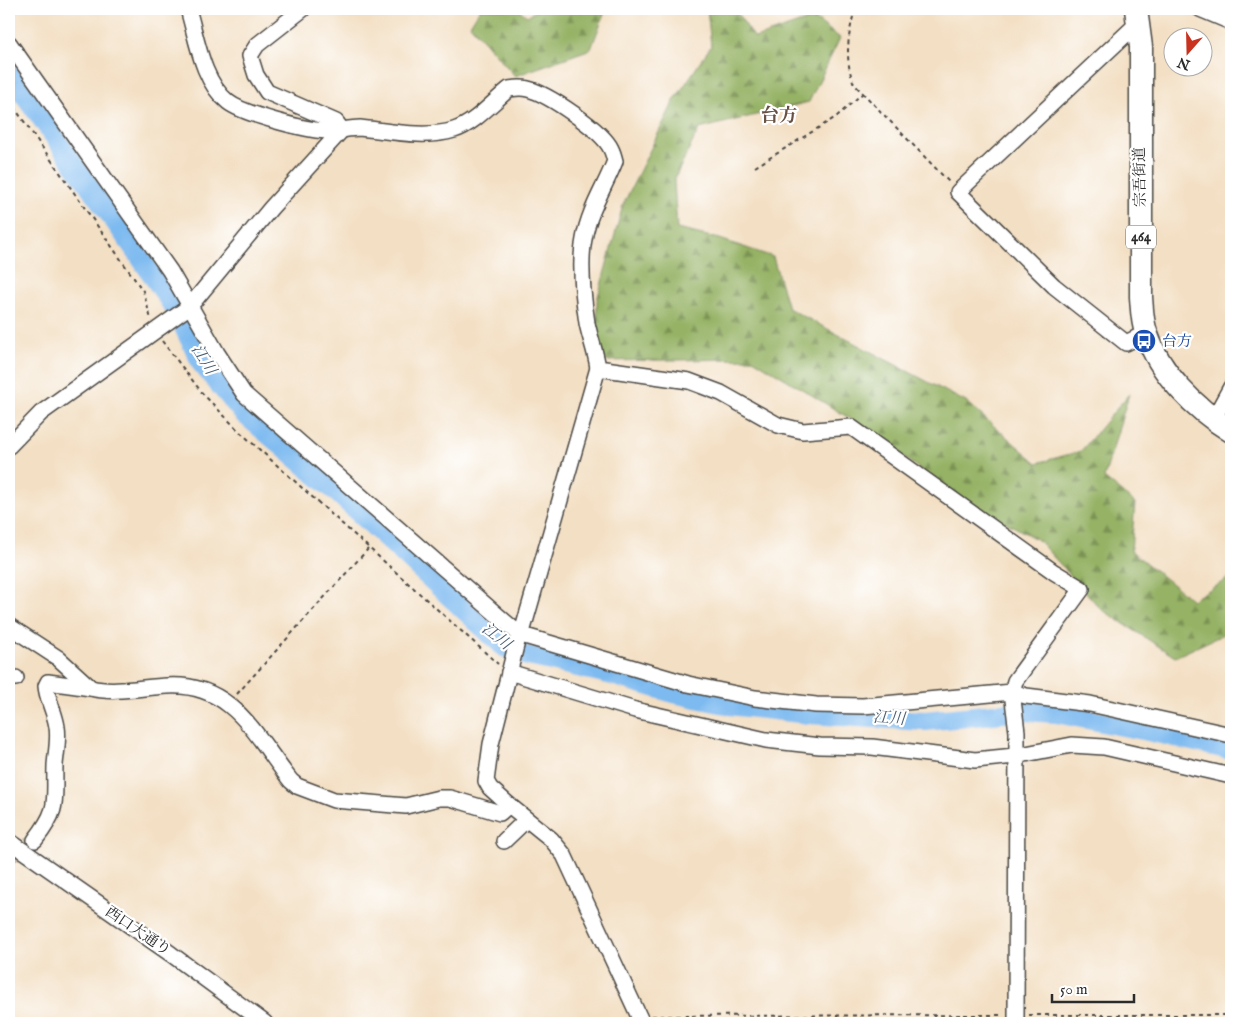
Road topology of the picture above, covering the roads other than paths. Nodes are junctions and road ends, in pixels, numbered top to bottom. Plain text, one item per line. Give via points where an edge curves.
1 (188, 9) edge
2 (303, 9) edge
3 (1200, 9) edge
4 (1137, 15) edge
5 (1231, 22) edge
6 (9, 43) edge
7 (340, 129) junction
8 (190, 306) junction
9 (1146, 333) junction
10 (598, 368) junction
11 (1231, 387) edge
12 (1222, 426) edge
13 (9, 445) edge
14 (9, 626) edge
15 (519, 637) junction
16 (510, 669) junction
17 (91, 688) junction
18 (1012, 696) junction
19 (1231, 735) edge
20 (1015, 756) junction
21 (1231, 776) edge
22 (509, 805) junction
23 (526, 820) junction
24 (35, 840) tunnel mouth
25 (9, 841) edge
26 (504, 841) dead end
27 (1016, 1019) edge
28 (641, 1020) edge
29 (265, 1023) edge

1 - 7 street via 206,71 228,102 241,110 315,130
2 - 7 street via 257,45 250,56 253,66 267,92 336,122
3 - 5 street
4 - 9 highway, 宗吾街道 / 464 via 1141,47 1142,297
4 - 9 street via 958,192 1054,286 1126,343
6 - 8 street via 170,271
7 - 8 street
7 - 10 street via 400,133 454,130 469,122 509,89 517,87 530,89 556,102 585,122 611,148 614,160 593,206 584,240 582,272 588,325
8 - 13 street via 41,413
8 - 15 street via 244,394
9 - 12 highway, 宗吾街道 / 464 via 1168,374 1188,397
10 - 15 street
10 - 18 street via 689,381 721,393 778,425 803,432 852,427 1082,589 1016,681
11 - 12 street
14 - 17 street via 58,658
15 - 16 street
15 - 18 street via 688,684 755,698 863,706
16 - 20 street via 635,710 766,740 891,749 975,760
16 - 22 street via 486,772 490,788
17 - 22 street via 184,685 229,703 291,781 334,800 406,806 450,798 500,813
17 - 24 street via 48,682 46,686 57,728 57,788 49,823
18 - 19 street via 1090,704
18 - 20 street via 1017,732
20 - 21 street via 1072,745 1104,747
20 - 27 street
22 - 23 street
23 - 26 street
23 - 28 street via 551,839 564,855
25 - 29 street, 西口大通り

